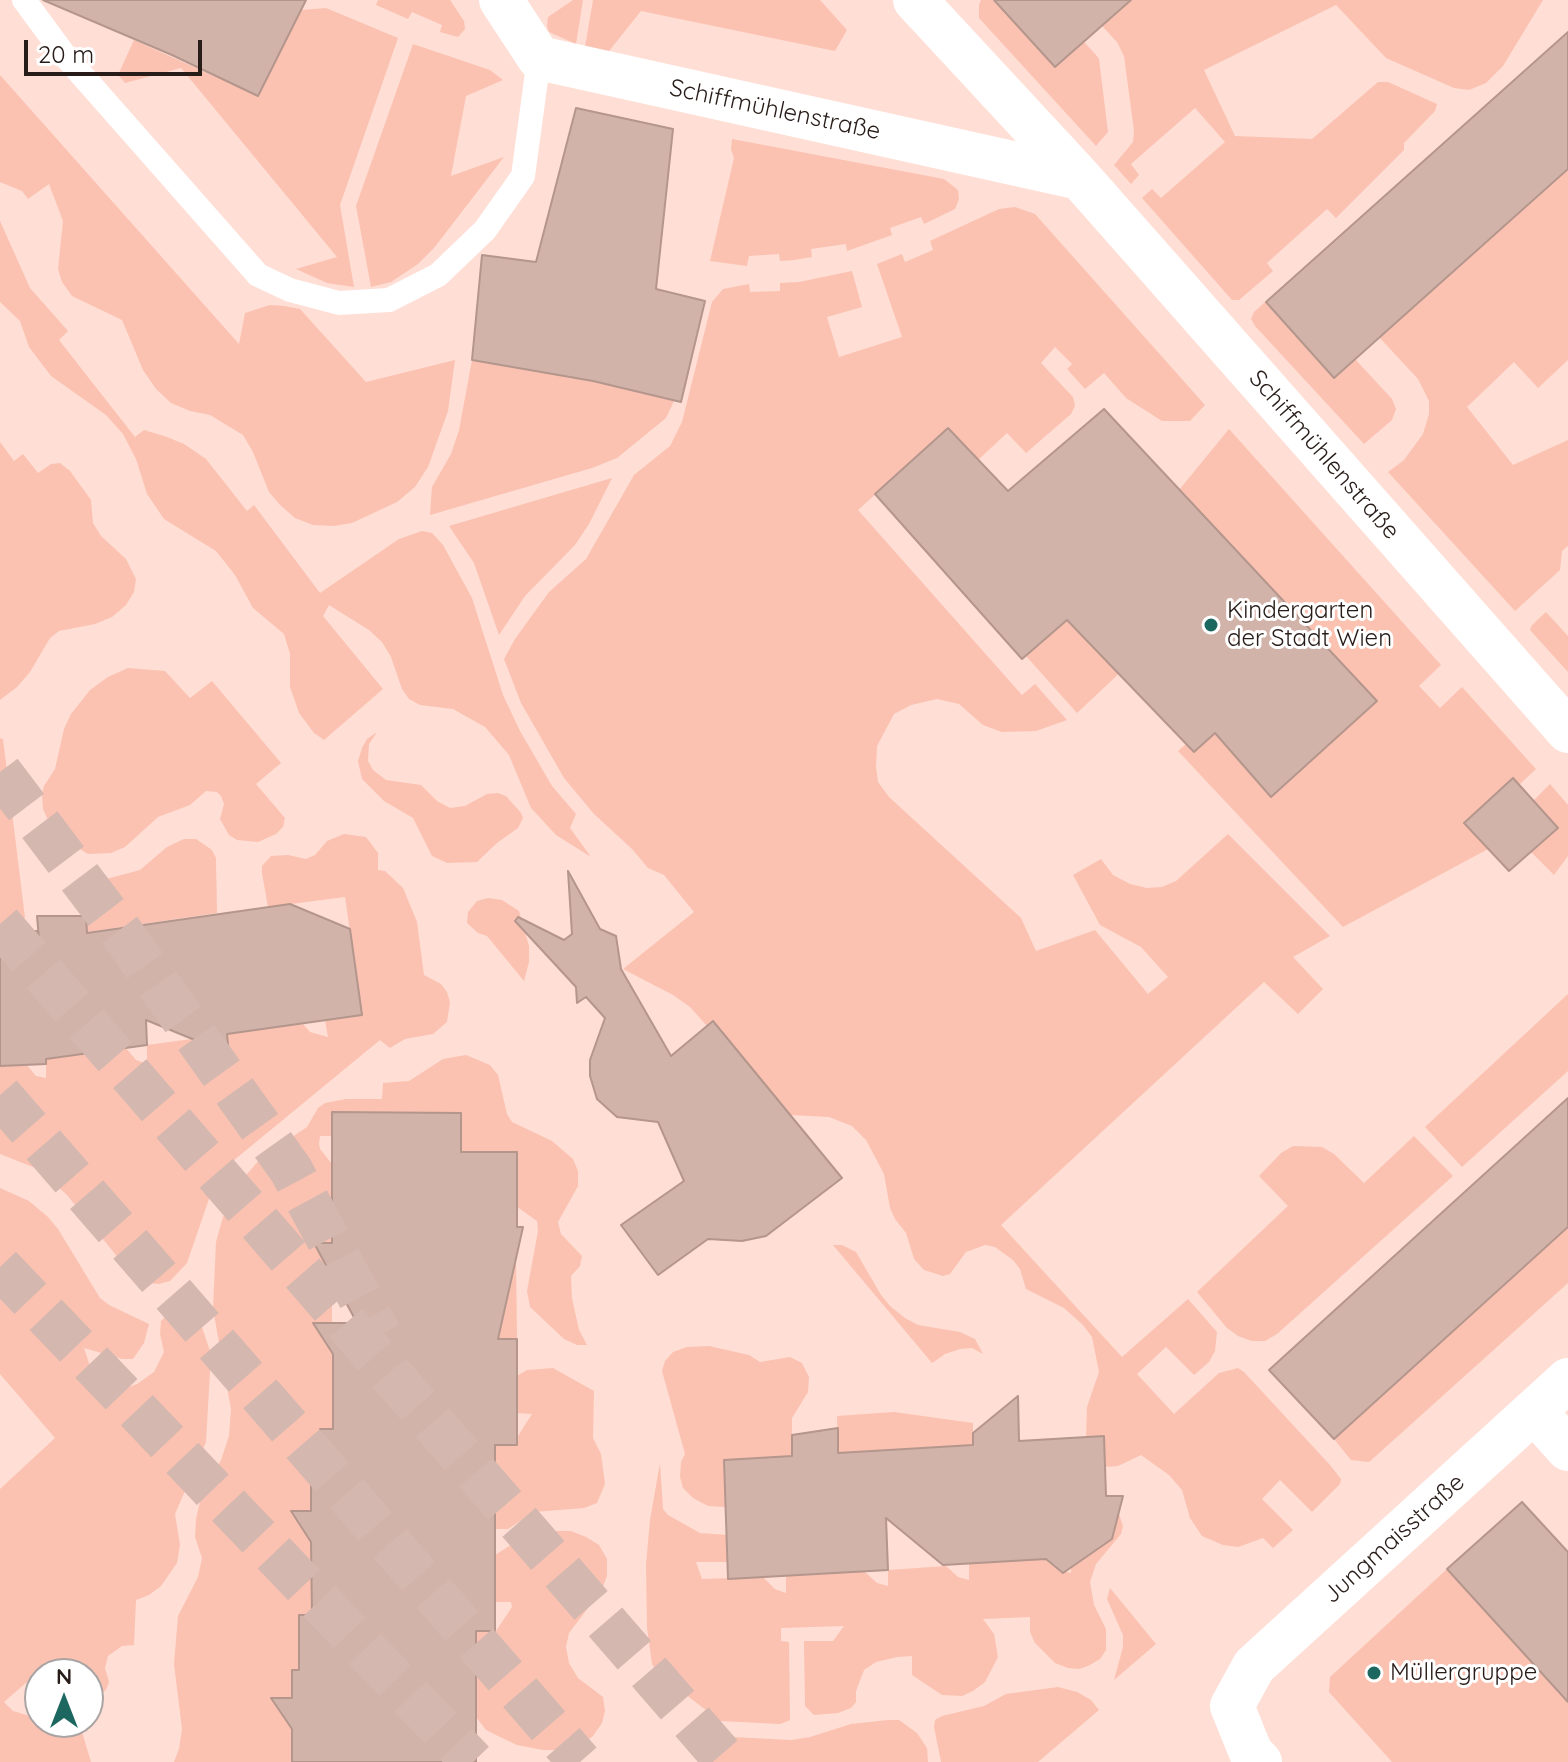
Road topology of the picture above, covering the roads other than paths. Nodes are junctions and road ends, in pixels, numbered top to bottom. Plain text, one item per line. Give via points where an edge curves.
1 (24, 0) edge
2 (501, 0) edge
3 (915, 0) edge
4 (539, 58) junction
5 (1080, 178) junction
6 (1568, 731) edge
7 (1568, 1380) edge
8 (1534, 1411) junction
9 (1568, 1449) edge
10 (1260, 1762) edge

1 - 4 lane via 66,57 258,275 339,303 389,300 438,275 485,230 523,176
2 - 4 street
3 - 5 street, Schiffmühlenstraße
4 - 5 street, Schiffmühlenstraße
5 - 6 street, Schiffmühlenstraße
7 - 8 street, Jungmaisstraße
8 - 9 street
8 - 10 street, Jungmaisstraße via 1254,1666 1236,1697 1251,1753

